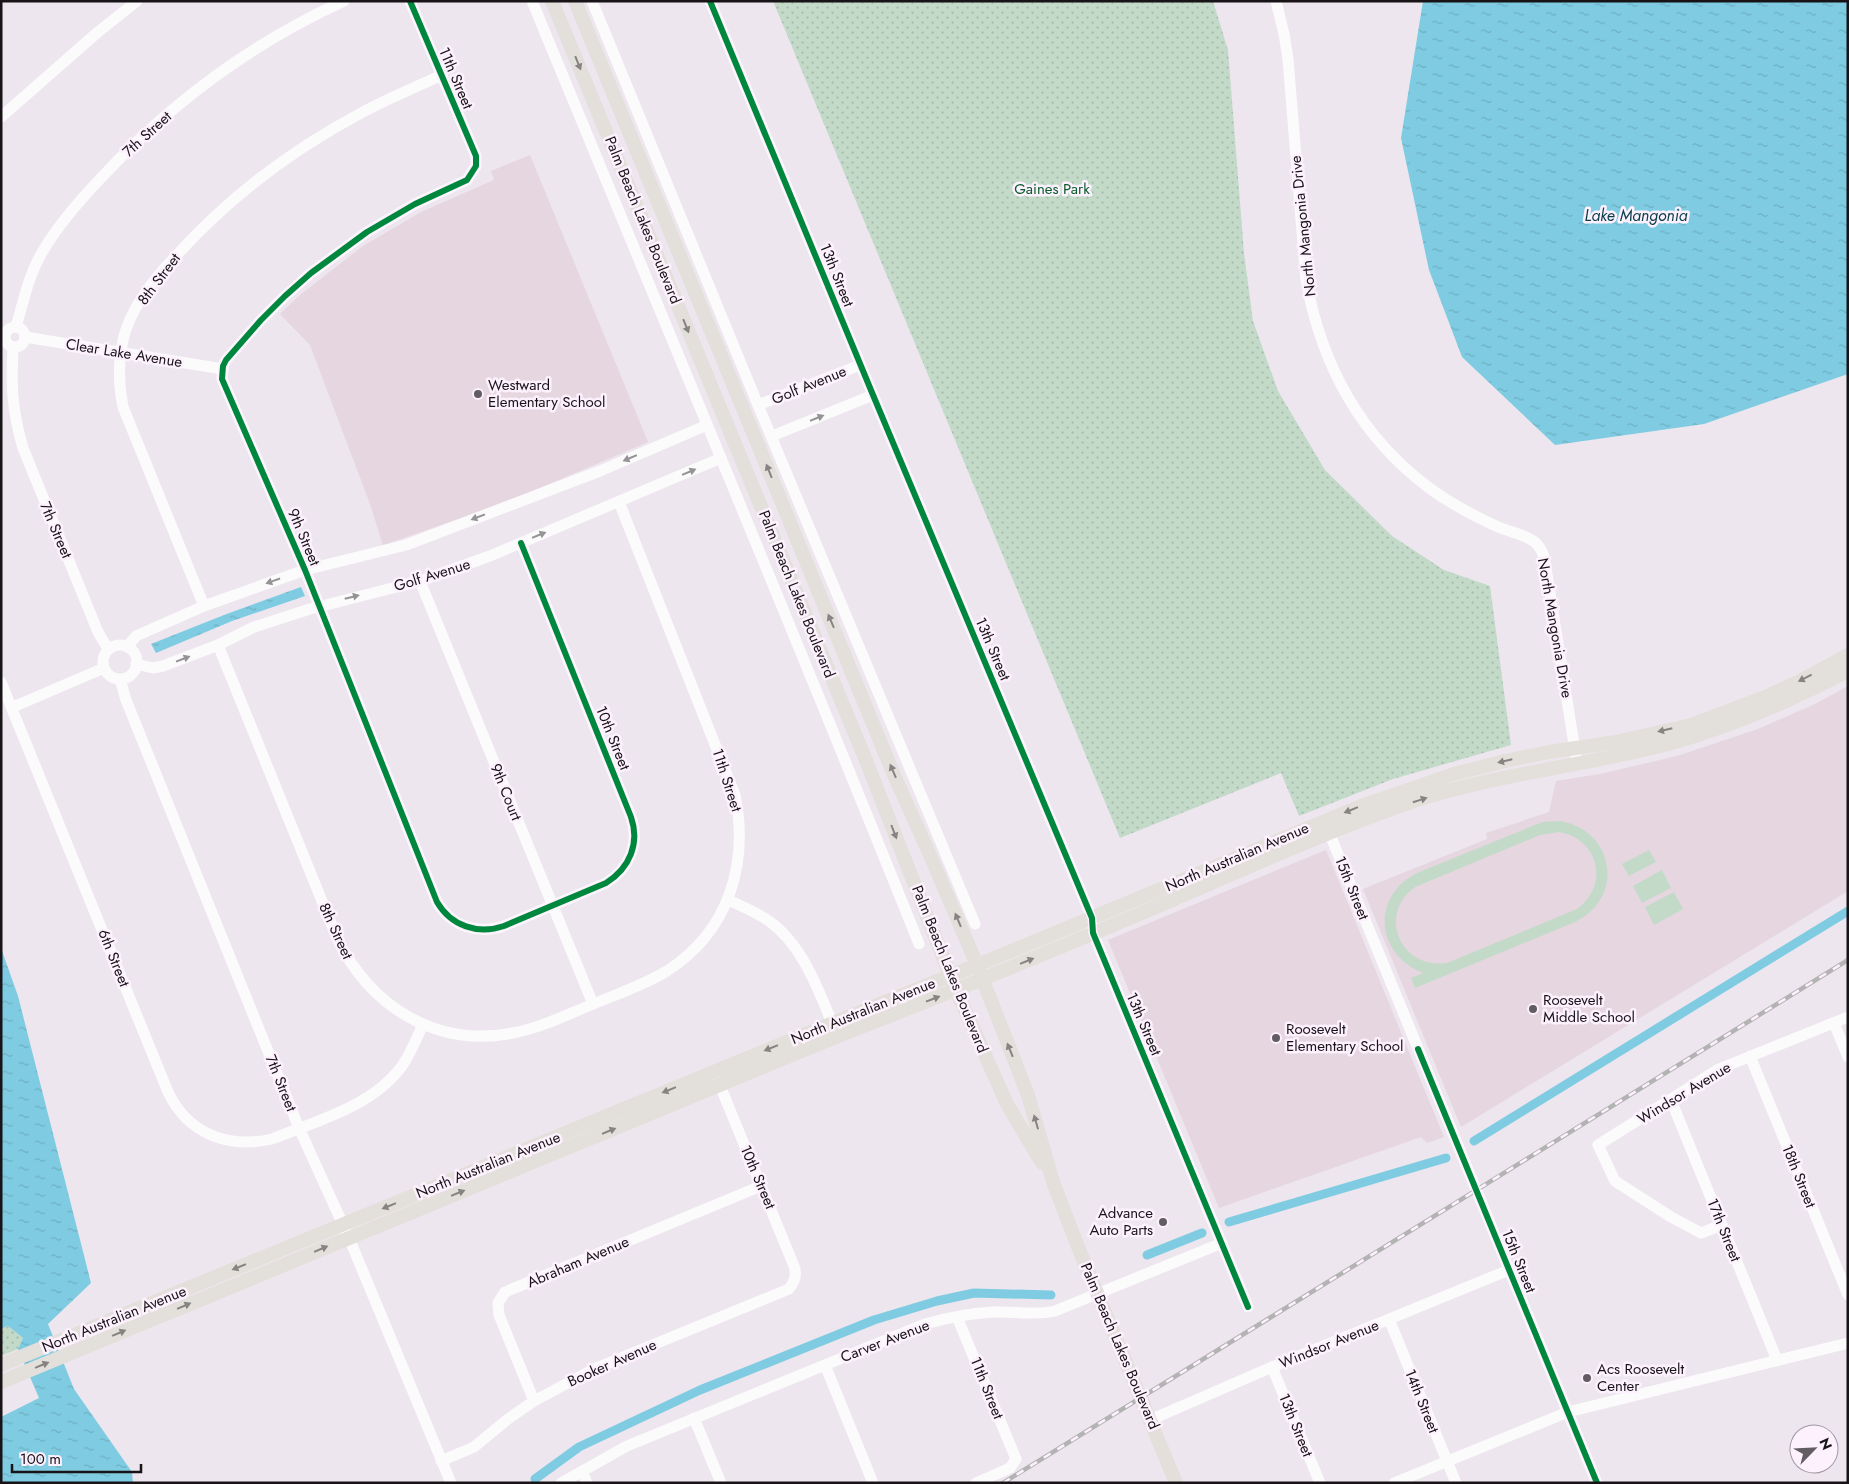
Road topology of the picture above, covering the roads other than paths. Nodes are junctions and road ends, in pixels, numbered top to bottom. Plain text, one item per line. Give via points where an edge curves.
1 (137, 1) edge
2 (344, 1) edge
3 (410, 1) edge
4 (532, 1) edge
5 (552, 1) edge
6 (575, 1) edge
7 (592, 1) edge
8 (710, 1) edge
9 (1276, 1) edge
10 (598, 16) junction
11 (583, 22) junction
12 (564, 30) junction
13 (547, 37) junction
14 (442, 75) junction
15 (1, 117) edge
16 (645, 172) junction
17 (626, 181) junction
18 (16, 327) junction
19 (3, 336) edge
20 (25, 337) junction
21 (13, 347) junction
22 (121, 352) junction
23 (860, 365) junction
24 (222, 369) junction
25 (873, 396) junction
26 (758, 405) junction
27 (707, 425) junction
28 (772, 436) junction
29 (721, 458) junction
30 (619, 502) junction
31 (812, 533) junction
32 (796, 540) junction
33 (521, 543) junction
34 (777, 546) junction
35 (761, 553) junction
36 (304, 570) junction
37 (420, 581) junction
38 (204, 606) junction
39 (318, 606) junction
40 (218, 645) junction
41 (127, 647) junction
42 (108, 650) junction
43 (1848, 655) edge
44 (136, 664) junction
45 (104, 668) junction
46 (1848, 671) edge
47 (120, 679) junction
48 (1, 682) edge
49 (862, 697) junction
50 (843, 705) junction
51 (12, 707) junction
52 (1575, 748) junction
53 (867, 763) junction
54 (1577, 763) junction
55 (849, 770) junction
56 (1327, 827) junction
57 (946, 855) junction
58 (933, 862) junction
59 (728, 900) junction
60 (553, 906) junction
61 (1092, 918) junction
62 (975, 924) dead end
63 (1093, 933) junction
64 (919, 944) dead end
65 (977, 965) junction
66 (951, 976) junction
67 (982, 979) junction
68 (956, 990) junction
69 (593, 1004) junction
70 (1848, 1017) edge
71 (832, 1022) junction
72 (1834, 1023) junction
73 (423, 1024) junction
74 (838, 1036) junction
75 (1750, 1056) junction
76 (1848, 1057) edge
77 (714, 1071) junction
78 (720, 1085) junction
79 (1670, 1100) junction
80 (299, 1128) junction
81 (1053, 1182) junction
82 (761, 1186) junction
83 (343, 1225) junction
84 (1722, 1225) junction
85 (349, 1238) junction
86 (1222, 1243) junction
87 (1509, 1270) junction
88 (793, 1284) joint
89 (1098, 1294) junction
90 (1848, 1295) edge
91 (1248, 1307) dead end
92 (957, 1317) junction
93 (1389, 1319) junction
94 (1848, 1343) edge
95 (1777, 1360) junction
96 (6, 1363) edge
97 (824, 1364) junction
98 (1272, 1367) junction
99 (1, 1382) edge
100 (534, 1401) junction
101 (1568, 1412) junction
102 (694, 1418) junction
103 (1150, 1420) junction
104 (441, 1461) junction
105 (1447, 1461) junction
106 (582, 1470) junction
107 (451, 1483) edge
108 (561, 1483) edge
109 (587, 1483) edge
110 (721, 1483) edge
111 (873, 1483) edge
112 (976, 1483) edge
113 (1176, 1483) edge
114 (1320, 1483) edge
115 (1394, 1483) edge
116 (1456, 1483) edge
117 (1597, 1483) edge

1 - 15 street
2 - 18 street, 7th Street via 292,28 231,66 167,115 115,163 63,221 41,254 25,293
3 - 14 street, 11th Street
4 - 13 street
5 - 12 main road, Palm Beach Lakes Boulevard
6 - 11 main road, Palm Beach Lakes Boulevard
7 - 10 street
8 - 23 street, 13th Street
9 - 52 street, North Mangonia Drive via 1288,59 1306,280 1325,353 1362,419 1408,470 1454,504 1498,527 1529,538 1542,551
10 - 11 street
10 - 26 street
11 - 16 main road, Palm Beach Lakes Boulevard
12 - 13 street
12 -> 17 main road, Palm Beach Lakes Boulevard
13 - 27 street
14 - 22 street, 8th Street via 330,130 238,196 159,275 131,318
14 - 24 street, 11th Street via 476,156 476,166 468,180 385,221 338,252 285,296 249,332
16 - 17 main road
32 -> 16 main road, Palm Beach Lakes Boulevard
17 -> 34 main road, Palm Beach Lakes Boulevard
18 - 19 street via 10,328
18 - 20 street
19 - 21 street
20 - 21 street via 21,345
20 - 22 street, Clear Lake Avenue
21 - 42 street, 7th Street via 12,398 23,448
22 - 24 street, Clear Lake Avenue
22 - 38 street, 8th Street via 119,383 126,419
23 - 25 street, 13th Street
23 - 26 street, Golf Avenue
24 - 36 street, 9th Street via 224,386
28 -> 25 street
25 - 61 street, 13th Street
26 - 28 street
27 - 29 street
27 -> 36 street via 600,471 406,545
28 - 31 street
30 -> 29 street, Golf Avenue
29 - 35 street
33 -> 30 street, Golf Avenue
30 - 59 street, 11th Street via 735,795 741,835 740,855
31 - 32 street
31 - 57 street
49 -> 32 main road, Palm Beach Lakes Boulevard
33 - 37 street, Golf Avenue
33 - 60 street, 10th Street via 634,830 631,854 617,876
34 - 35 street
34 - 50 main road, Palm Beach Lakes Boulevard
35 - 55 street
36 -> 38 street
36 - 39 street, 9th Street
39 -> 37 street, Golf Avenue
37 - 60 street, 9th Court
38 - 41 street via 136,636
39 - 40 street, Golf Avenue via 254,628
39 - 60 street, 9th Street via 440,908 460,924 484,930 504,926
44 -> 40 street, Golf Avenue via 152,668 163,666
40 - 73 street, 8th Street via 346,956 380,997
41 - 42 street via 117,645
41 - 44 street via 134,654
42 - 45 street via 103,658
43 -> 52 main road, North Australian Avenue via 1765,697 1698,722 1616,742
44 - 47 street via 133,672
45 - 47 street via 111,676
45 - 51 street
46 - 54 main road, North Australian Avenue via 1778,706 1704,733
47 - 80 street, 7th Street
48 - 51 street, 6th Street
49 - 50 main road
58 -> 49 main road, Palm Beach Lakes Boulevard
50 - 53 main road, Palm Beach Lakes Boulevard
51 - 80 street, 6th Street via 168,1092 178,1109 197,1127 233,1142 259,1142
52 - 54 street, North Mangonia Drive
52 -> 56 main road, North Australian Avenue via 1454,774 1405,790
53 - 55 street
53 -> 66 main road, Palm Beach Lakes Boulevard
56 -> 54 main road, North Australian Avenue via 1458,788
55 - 64 street
56 - 61 main road, North Australian Avenue
56 - 63 main road, North Australian Avenue
56 - 87 street, 15th Street
57 - 58 street
57 - 62 street
65 -> 58 main road, Palm Beach Lakes Boulevard
59 - 69 street, 11th Street via 702,941 677,964 648,981
59 - 71 street via 757,913 792,944
60 - 69 street, 9th Court
61 - 63 street, 13th Street
61 - 65 main road, North Australian Avenue
67 -> 63 main road, North Australian Avenue
63 - 86 street, 13th Street
65 - 66 main road, North Australian Avenue
65 - 67 main road, Palm Beach Lakes Boulevard
66 - 68 main road, Palm Beach Lakes Boulevard
66 - 71 main road, North Australian Avenue
67 - 68 main road, North Australian Avenue
81 -> 67 main road, Palm Beach Lakes Boulevard via 1028,1095
74 -> 68 main road, North Australian Avenue
68 - 81 main road, Palm Beach Lakes Boulevard via 1007,1104
69 - 73 street, 8th Street via 532,1028 493,1036 453,1033
70 - 72 street, Windsor Avenue
71 - 74 street
71 -> 77 main road, North Australian Avenue
72 - 75 street, Windsor Avenue
72 - 76 street
73 - 80 street, 6th Street via 407,1058 383,1087 357,1104
74 - 78 main road, North Australian Avenue
75 - 79 street, Windsor Avenue via 1719,1069
75 - 90 street, 18th Street
77 - 78 street, 10th Street
77 -> 83 main road, North Australian Avenue
78 - 82 street, 10th Street
85 -> 78 main road, North Australian Avenue
79 - 84 street, 17th Street
79 - 84 street, Windsor Avenue via 1598,1145 1615,1182 1624,1189 1702,1233
80 - 83 street, 7th Street
81 - 89 main road, Palm Beach Lakes Boulevard
82 - 88 street, 10th Street via 796,1272
82 - 100 street, Abraham Avenue via 505,1292 498,1303 499,1315
83 - 85 street, 7th Street
83 -> 96 main road, North Australian Avenue
84 - 95 street, 17th Street
99 -> 85 main road, North Australian Avenue
85 - 104 street, 7th Street
86 - 89 street, Carver Avenue
86 - 91 street, 13th Street
87 - 93 street, Windsor Avenue
87 - 101 street, 15th Street
88 - 100 street, Booker Avenue via 594,1370
89 - 92 street, Carver Avenue via 1045,1314 992,1312
89 - 103 main road, Palm Beach Lakes Boulevard
92 - 97 street, Carver Avenue via 925,1324
92 - 112 street, 11th Street via 1016,1460 1010,1468
93 - 98 street, Windsor Avenue
93 - 105 street, 14th Street
94 - 95 street
95 - 101 street
97 - 102 street, Carver Avenue
97 - 111 street
98 - 103 street, Windsor Avenue
98 - 114 street, 13th Street
100 - 104 street, Booker Avenue via 474,1447
101 - 105 street
101 - 117 street, 15th Street
102 - 106 street, Carver Avenue via 627,1446
102 - 110 street
103 - 113 main road, Palm Beach Lakes Boulevard
104 - 107 street, 7th Street
105 - 115 street
105 - 116 street, 14th Street
106 - 108 street, Carver Avenue
106 - 109 street

